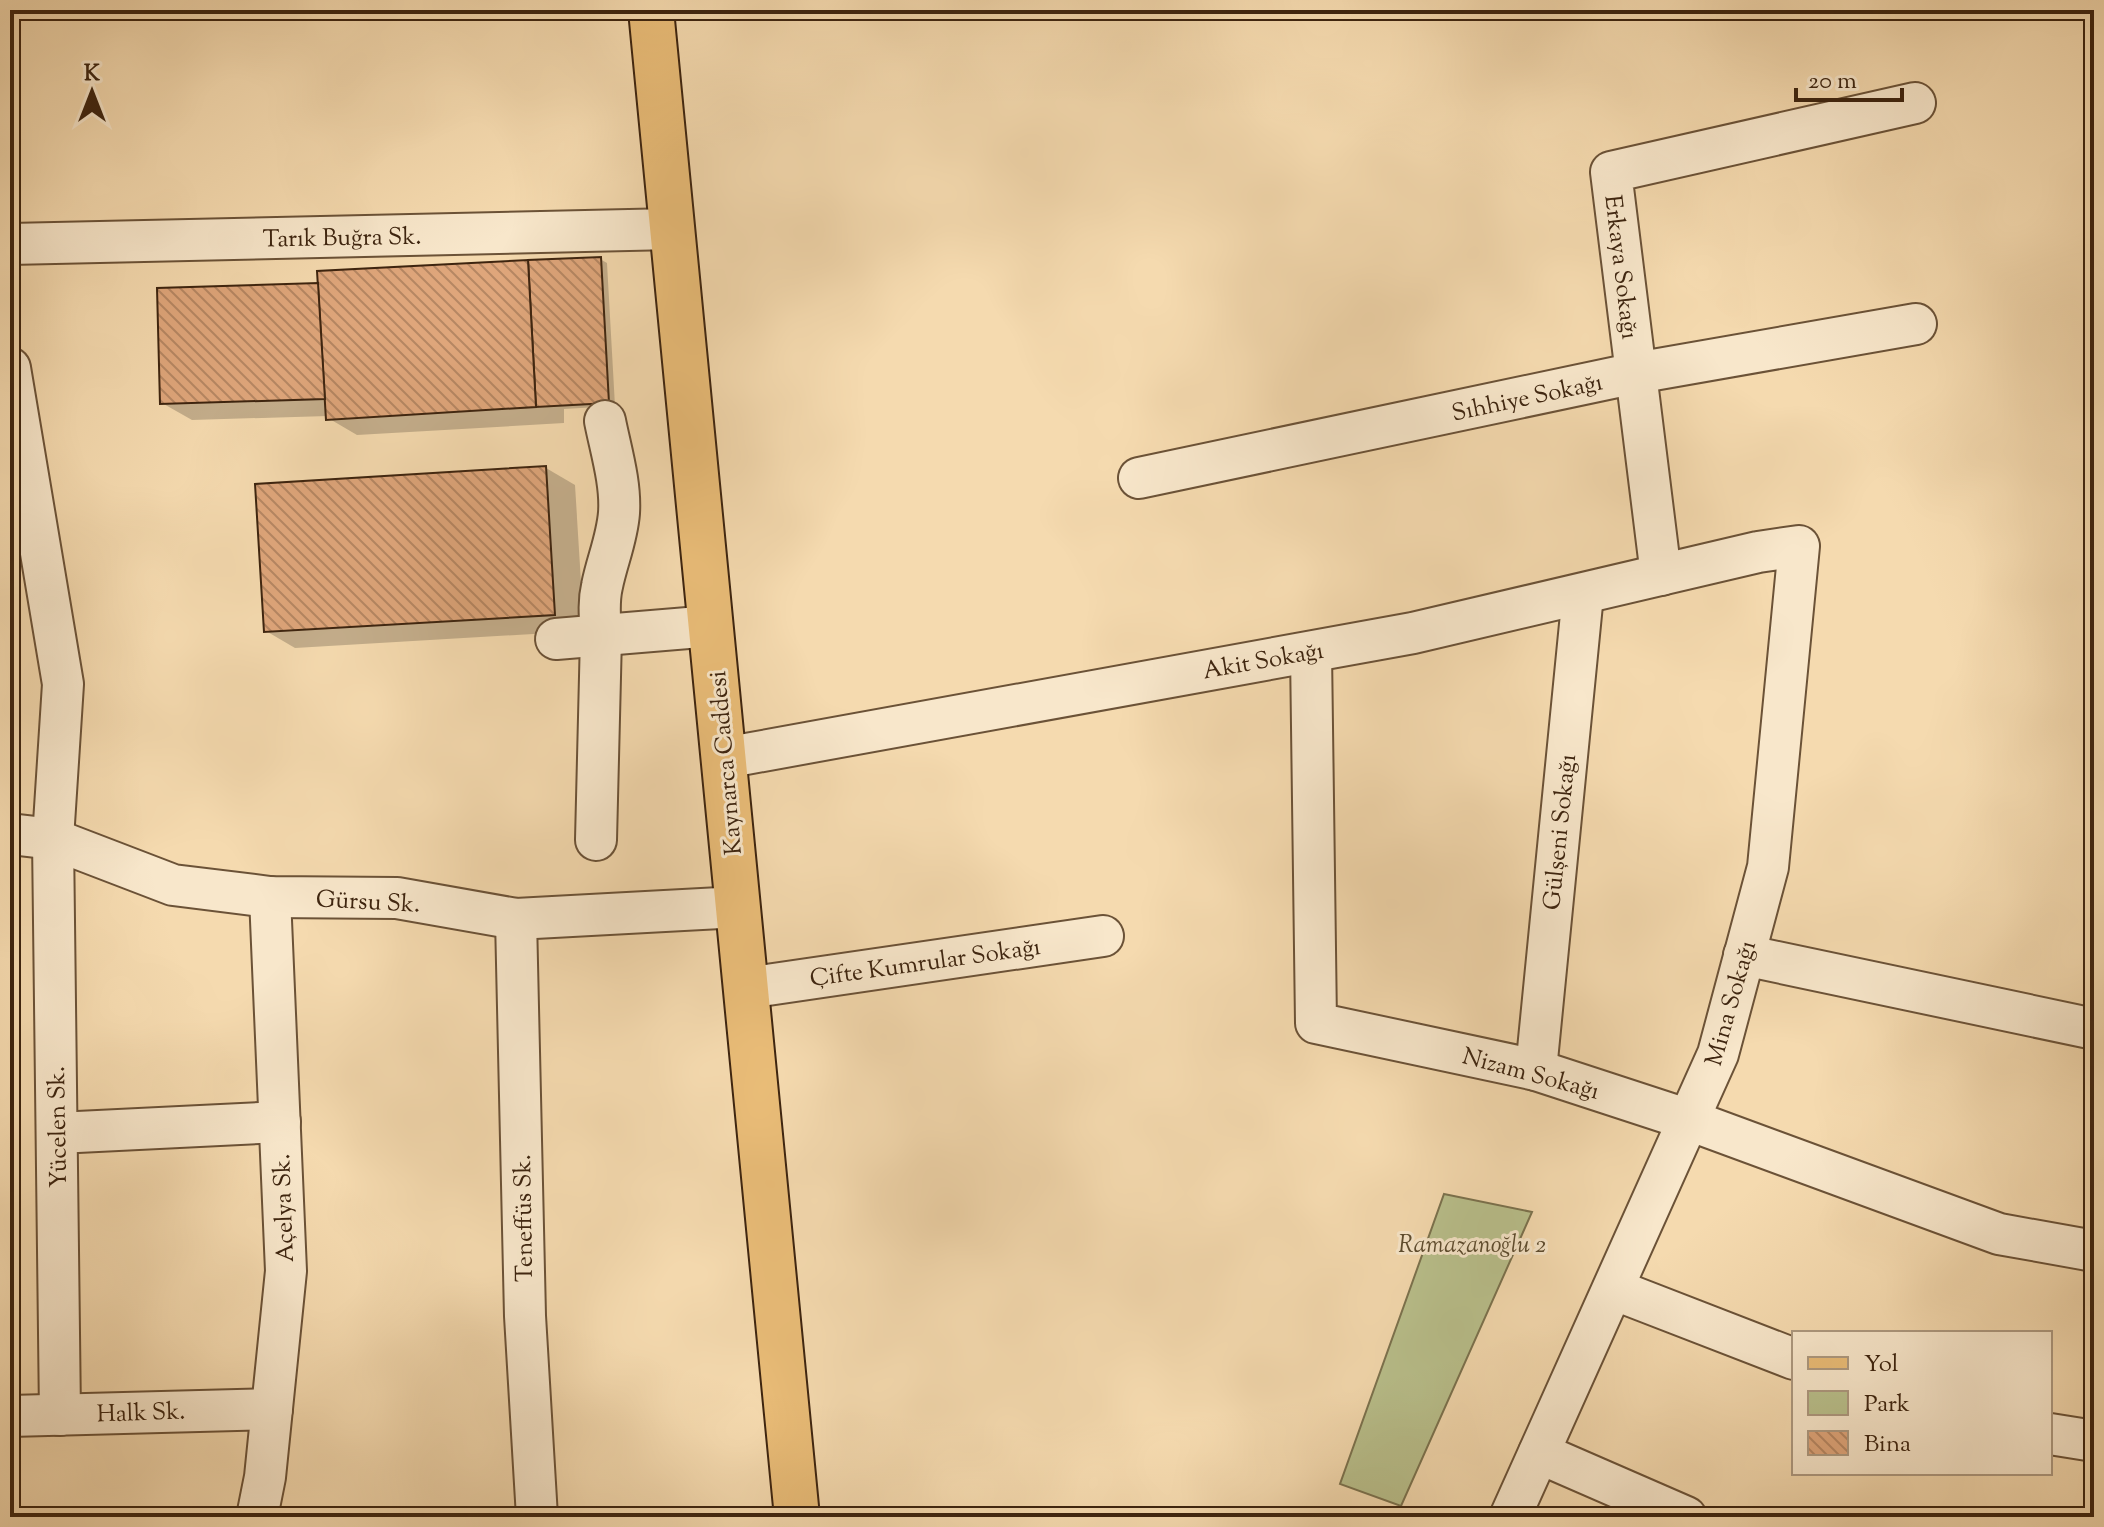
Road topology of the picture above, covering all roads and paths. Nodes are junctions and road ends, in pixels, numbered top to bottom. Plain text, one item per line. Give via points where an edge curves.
1 (651, 10) edge
2 (1915, 103) dead end
3 (673, 229) junction
4 (10, 244) edge
5 (1916, 324) dead end
6 (10, 368) edge
7 (1636, 373) junction
8 (605, 421) dead end
9 (1139, 478) dead end
10 (1799, 546) joint
11 (1661, 575) junction
12 (1583, 594) junction
13 (712, 626) junction
14 (601, 636) junction
15 (556, 639) dead end
16 (1311, 652) junction
17 (724, 758) junction
18 (10, 834) edge
19 (53, 839) junction
20 (596, 840) dead end
21 (270, 897) junction
22 (739, 907) junction
23 (516, 919) junction
24 (1103, 936) dead end
25 (1744, 955) junction
26 (746, 988) junction
27 (2094, 1029) edge
28 (1536, 1070) junction
29 (1689, 1120) junction
30 (280, 1122) junction
31 (57, 1133) junction
32 (2094, 1251) edge
33 (1613, 1289) junction
34 (1792, 1358) edge
35 (272, 1409) junction
36 (60, 1415) junction
37 (10, 1416) edge
38 (2052, 1434) edge
39 (2094, 1441) edge
40 (1539, 1453) junction
41 (257, 1517) edge
42 (537, 1517) edge
43 (797, 1517) edge
44 (1510, 1517) edge
45 (1686, 1517) edge

1 - 3 main road, Kaynarca Caddesi
2 - 7 street, Erkaya Sokağı via 1611,172
3 - 4 street, Tarık Buğra Sk.
3 - 13 main road, Kaynarca Caddesi
5 - 7 street, Sıhhiye Sokağı
6 - 19 street, Yücelen Sk. via 63,684
7 - 9 street, Sıhhiye Sokağı
7 - 11 street, Erkaya Sokağı
8 - 14 street via 619,509 601,588
10 - 11 street, Akit Sokağı
10 - 25 street, Mina Sokağı via 1768,867
11 - 12 street, Akit Sokağı
12 - 16 street, Akit Sokağı
12 - 28 street, Gülşeni Sokağı
13 - 14 street
13 - 17 main road, Kaynarca Caddesi
14 - 15 street
14 - 20 street
16 - 17 street, Akit Sokağı
16 - 28 street, Nizam Sokağı via 1316,1023
17 - 22 main road, Kaynarca Caddesi
18 - 19 street, Gürsu Sk.
19 - 21 street, Gürsu Sk. via 173,885
19 - 31 street, Yücelen Sk.
21 - 23 street, Gürsu Sk. via 397,898
21 - 30 street, Açelya Sk.
22 - 23 street, Gürsu Sk.
22 - 26 main road, Kaynarca Caddesi
23 - 42 street, Teneffüs Sk. via 525,1316
24 - 26 street, Çifte Kumrular Sokağı
25 - 27 street
25 - 29 street, Mina Sokağı via 1718,1054
26 - 43 main road, Kaynarca Caddesi
28 - 29 street, Nizam Sokağı
29 - 32 street, Nizam Sokağı via 1999,1234
29 - 33 street, Mina Sokağı
30 - 31 street
30 - 35 street, Açelya Sk. via 286,1271
31 - 36 street, Yücelen Sk.
33 - 34 street
33 - 40 street, Mina Sokağı
35 - 36 street, Halk Sk.
35 - 41 street, Açelya Sk.
36 - 37 street, Halk Sk.
38 - 39 street
40 - 44 street, Mina Sokağı
40 - 45 street

